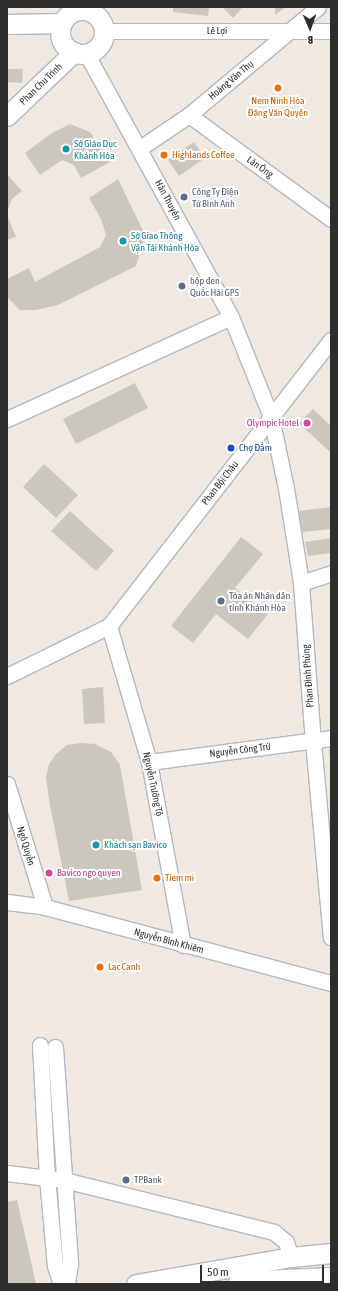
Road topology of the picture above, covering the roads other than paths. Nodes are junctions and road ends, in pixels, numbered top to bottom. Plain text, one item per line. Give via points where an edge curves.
1 (318, 7) edge
2 (88, 10) edge
3 (62, 23) junction
4 (7, 24) edge
5 (104, 31) junction
6 (289, 31) junction
7 (331, 32) edge
8 (80, 53) junction
9 (189, 115) junction
10 (7, 116) edge
11 (140, 148) junction
12 (331, 219) edge
13 (231, 317) junction
14 (331, 340) edge
15 (271, 417) junction
16 (7, 419) edge
17 (331, 573) edge
18 (301, 583) junction
19 (109, 626) junction
20 (7, 676) edge
21 (331, 738) edge
22 (313, 741) junction
23 (149, 762) junction
24 (7, 784) edge
25 (7, 902) edge
26 (45, 907) junction
27 (331, 937) edge
28 (183, 945) junction
29 (331, 983) edge
30 (40, 1045) dead end
31 (56, 1047) dead end
32 (7, 1173) edge
33 (47, 1177) junction
34 (64, 1180) junction
35 (331, 1254) edge
36 (292, 1257) junction
37 (331, 1277) edge
38 (61, 1284) edge
39 (67, 1284) edge
40 (136, 1284) edge
41 (237, 1284) edge

1 - 6 street, Hoàng Văn Thụ
2 - 3 street via 68,15
2 - 5 street via 104,25
3 - 4 street
3 - 8 street via 62,41 66,47
5 - 6 street, Lê Lợi
5 - 8 street via 99,46
6 - 7 street, Lê Lợi
6 - 9 street, Hoàng Văn Thụ
8 - 10 street, Phan Chu Trinh
8 - 11 street, Hàn Thuyên
9 - 11 street, Hoàng Văn Thụ
9 - 12 street, Lãn Ông
11 - 13 street, Hàn Thuyên
13 - 15 street, Hàn Thuyên
13 - 16 street
14 - 15 street, Phan Bội Châu
15 - 18 street, Phan Đình Phùng via 286,488
15 - 19 street, Phan Bội Châu
17 - 18 street
18 - 22 street, Phan Đình Phùng
19 - 20 street
19 - 23 street, Nguyễn Trường Tộ
21 - 22 street, Nguyễn Công Trứ
22 - 23 street, Nguyễn Công Trứ
22 - 27 street, Phan Đình Phùng
23 - 28 street, Nguyễn Trường Tộ
24 - 26 street, Ngô Quyền
25 - 26 street, Nguyễn Bình Khiêm
26 - 28 street, Nguyễn Bình Khiêm
28 - 29 street, Nguyễn Bình Khiêm
30 - 33 street
31 - 34 street
32 - 33 street
33 - 34 street
33 - 38 street via 55,1266
34 - 36 street via 274,1232 286,1242
34 - 39 street via 70,1264
35 - 36 street
36 - 40 street
37 - 41 street via 262,1280

